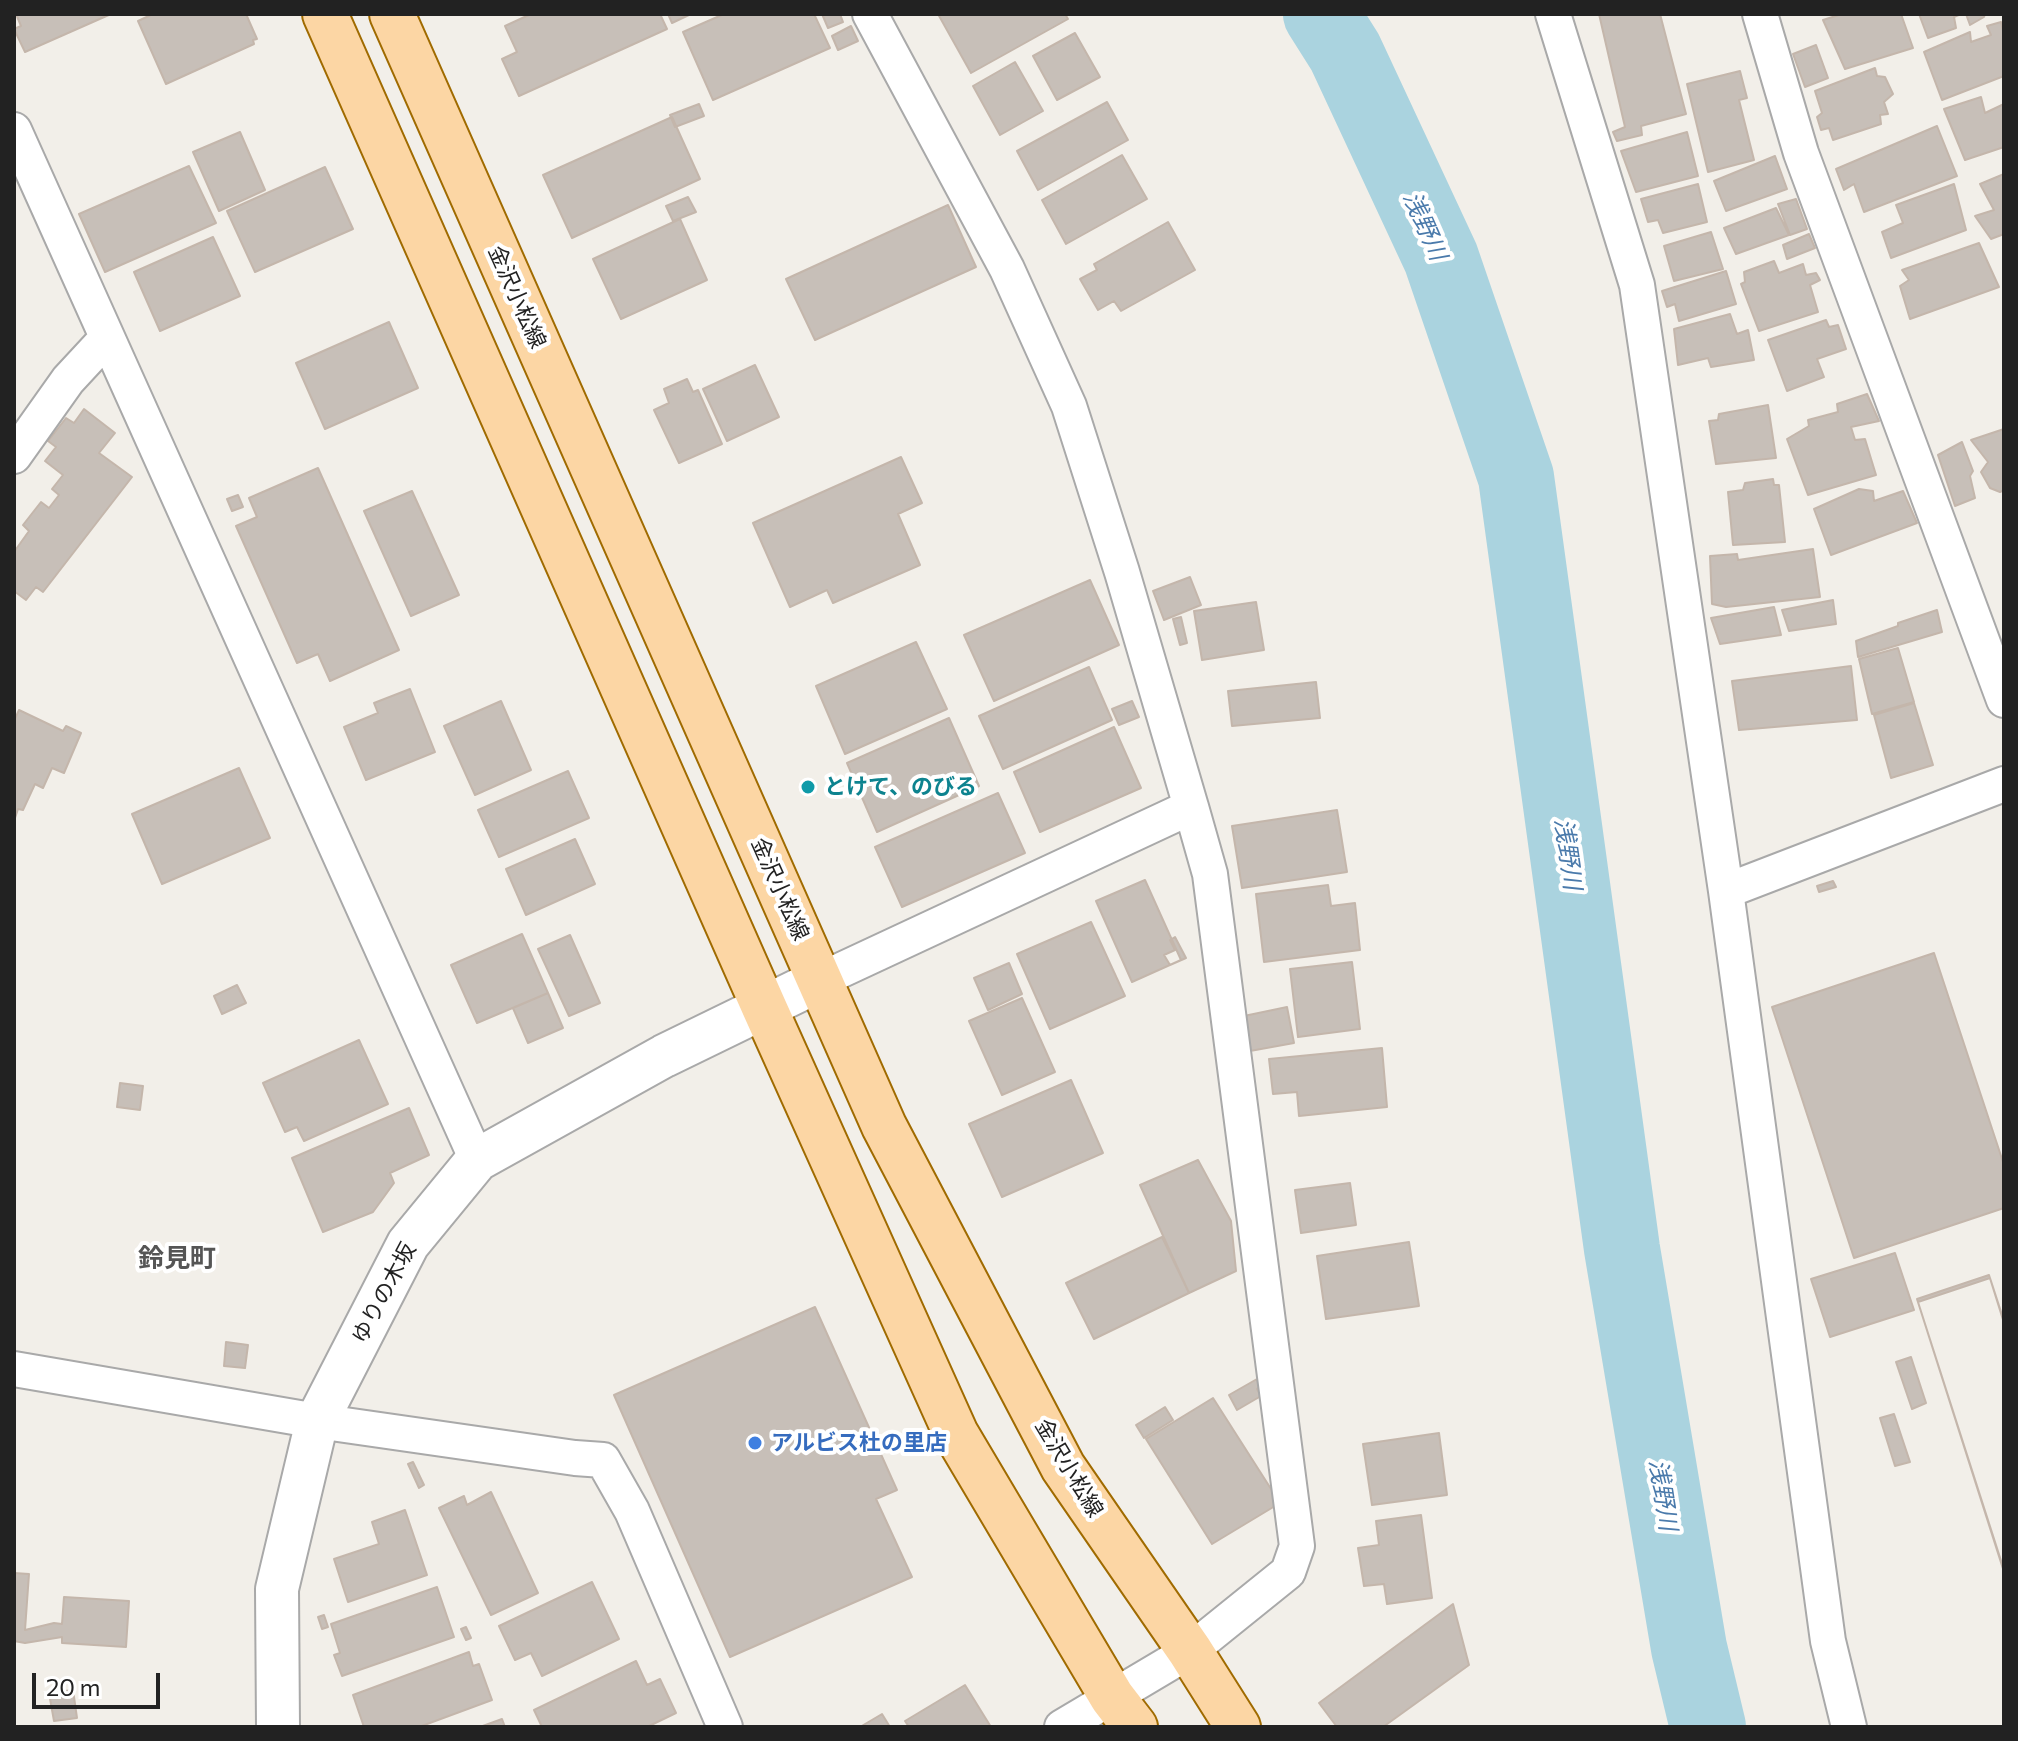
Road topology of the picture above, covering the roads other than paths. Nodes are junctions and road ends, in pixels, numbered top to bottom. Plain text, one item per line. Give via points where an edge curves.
1 (325, 14) edge
2 (392, 14) edge
3 (870, 14) edge
4 (1553, 14) edge
5 (1760, 14) edge
6 (14, 130) edge
7 (106, 339) junction
8 (14, 456) edge
9 (2004, 700) edge
10 (2004, 784) edge
11 (1191, 807) junction
12 (1726, 891) junction
13 (820, 980) junction
14 (764, 1007) junction
15 (477, 1160) junction
16 (14, 1369) edge
17 (317, 1421) junction
18 (1190, 1651) junction
19 (1124, 1712) edge
20 (278, 1727) edge
21 (725, 1727) edge
22 (1062, 1727) edge
23 (1238, 1727) edge
24 (1849, 1727) edge

1 - 14 main road
2 - 13 main road, 金沢小松線
3 - 11 street via 1007,269 1069,406
4 - 12 street via 1637,285
5 - 9 street via 1801,153
6 - 7 street
7 - 8 street via 68,380
7 - 15 street
10 - 12 street
11 - 13 street
11 - 18 street via 1210,874 1297,1546 1288,1572
12 - 24 street via 1828,1641
13 - 14 street, ゆりの木坂
13 - 18 main road, 金沢小松線 via 884,1126 1063,1467
14 - 15 street, ゆりの木坂
14 - 19 main road via 956,1434
15 - 17 street, ゆりの木坂 via 408,1244
16 - 17 street
17 - 20 street, ゆりの木坂 via 277,1589
17 - 21 street via 603,1460 632,1511
18 - 19 street
18 - 23 main road, 金沢小松線
19 - 22 street

